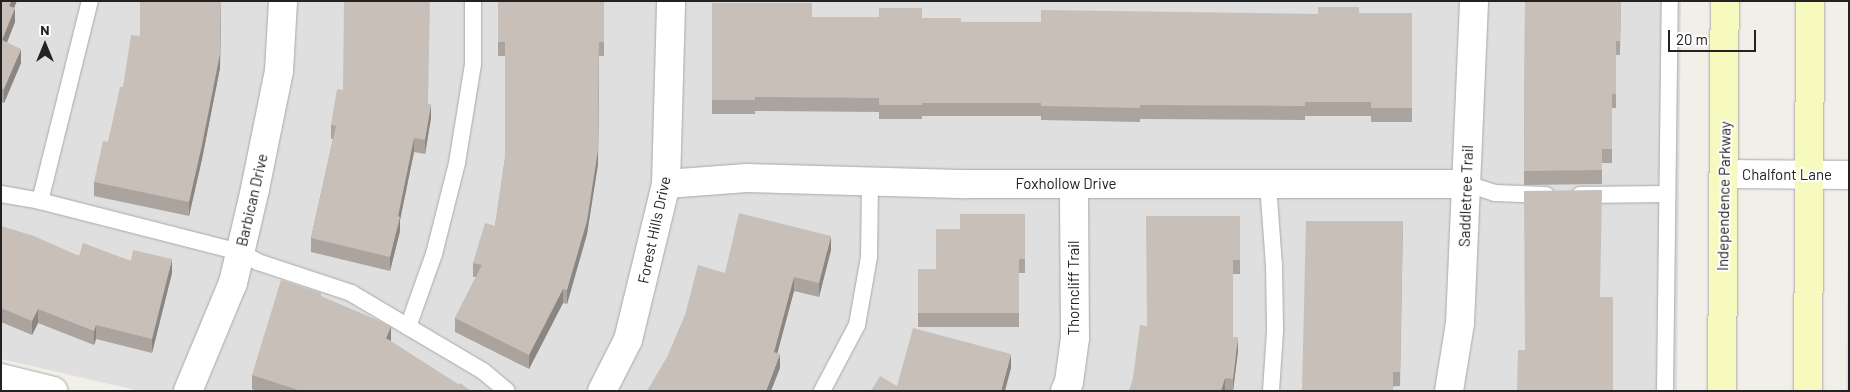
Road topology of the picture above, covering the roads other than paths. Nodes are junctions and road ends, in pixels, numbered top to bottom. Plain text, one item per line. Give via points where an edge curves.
1 (90, 1) edge
2 (283, 1) edge
3 (473, 1) edge
4 (671, 1) edge
5 (1474, 1) edge
6 (1670, 1) edge
7 (1725, 1) edge
8 (1810, 1) edge
9 (1725, 174) junction
10 (1810, 175) junction
11 (1849, 175) edge
12 (870, 181) junction
13 (666, 184) junction
14 (1074, 184) junction
15 (1268, 184) junction
16 (1467, 184) junction
17 (1, 194) edge
18 (1667, 194) junction
19 (40, 201) junction
20 (240, 252) junction
21 (408, 327) junction
22 (1, 378) edge
23 (53, 391) edge
24 (188, 391) edge
25 (508, 391) edge
26 (602, 391) edge
27 (822, 391) edge
28 (1065, 391) edge
29 (1271, 391) edge
30 (1449, 391) edge
31 (1665, 391) edge
32 (1722, 391) edge
33 (1808, 391) edge

1 - 19 lane
2 - 20 street, Barbican Drive via 279,71
3 - 21 lane via 473,64 457,163 434,254
4 - 13 street, Forest Hills Drive
5 - 16 street, Saddletree Trail
6 - 18 lane
7 - 9 main road, Independence Parkway
8 - 10 main road
9 - 10 street, Chalfont Lane
9 - 32 main road, Independence Parkway
10 - 11 street, Chalfont Lane
10 - 33 main road
12 - 13 street, Foxhollow Drive via 747,178
12 - 14 street, Foxhollow Drive
12 - 27 lane via 869,257 857,325
13 - 26 street, Forest Hills Drive via 628,340
14 - 15 street, Foxhollow Drive
14 - 28 street, Thorncliff Trail via 1075,338
15 - 16 street, Foxhollow Drive
15 - 29 lane via 1275,322
16 - 18 lane via 1495,193 1518,195
16 - 30 street, Saddletree Trail via 1460,323
17 - 19 lane
18 - 31 lane
19 - 20 lane
20 - 21 lane via 258,262 352,293
20 - 24 street, Barbican Drive via 233,283
21 - 25 lane via 483,371
22 - 23 street

